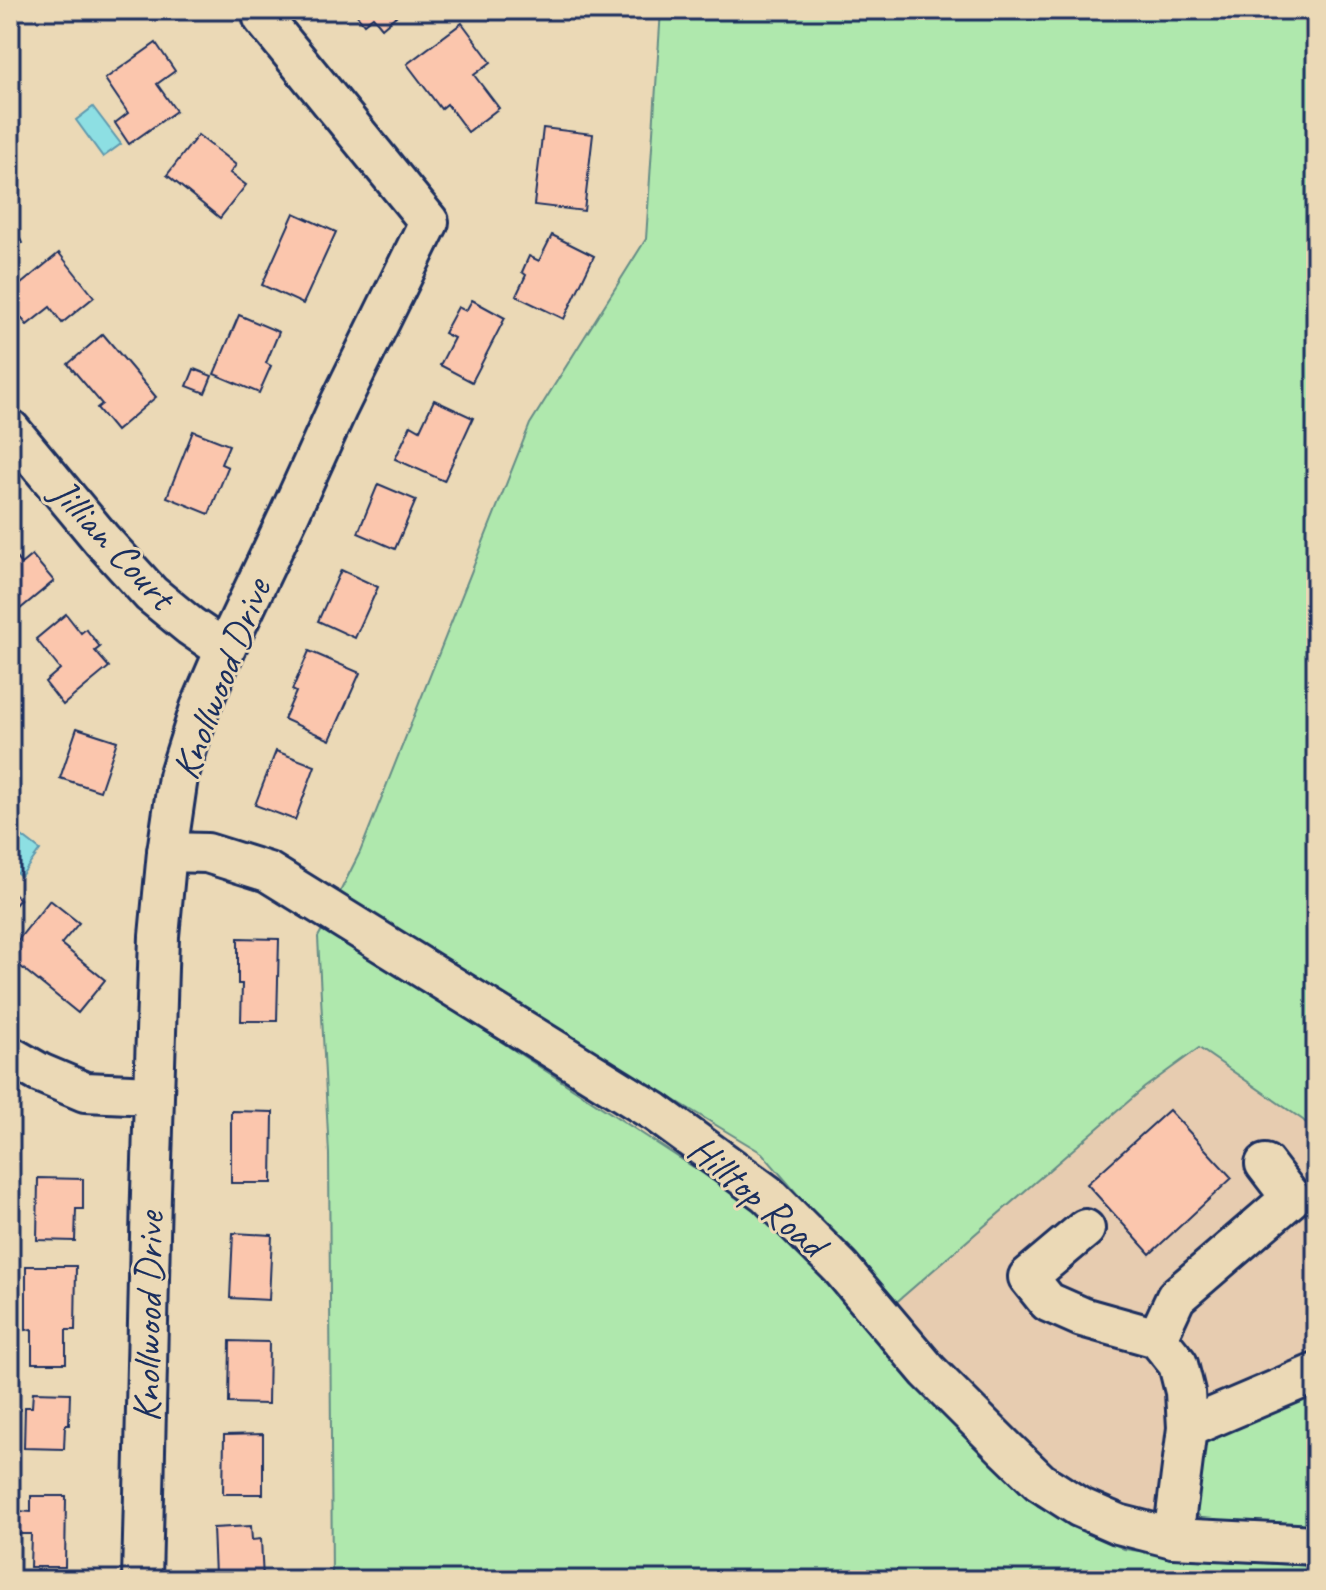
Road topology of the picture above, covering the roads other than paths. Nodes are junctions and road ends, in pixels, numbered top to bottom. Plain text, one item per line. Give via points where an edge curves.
1 (263, 18) dead end
2 (10, 429) edge
3 (225, 650) junction
4 (167, 852) junction
5 (10, 1056) edge
6 (153, 1095) junction
7 (1265, 1164) dead end
8 (1085, 1229) dead end
9 (1157, 1338) junction
10 (1316, 1373) edge
11 (1187, 1428) junction
12 (1173, 1538) junction
13 (1316, 1545) edge
14 (142, 1580) edge

1 - 3 street, Knollwood Drive via 429,222
2 - 3 street, Jillian Court via 151,594
3 - 4 street, Knollwood Drive via 178,777
4 - 6 street, Knollwood Drive
4 - 12 street, Hilltop Road via 207,853 268,872 655,1112 767,1194 840,1267 928,1371 1040,1482 1118,1524
5 - 6 street via 85,1092
6 - 14 street, Knollwood Drive
7 - 9 street via 1291,1198 1176,1297
8 - 9 street via 1028,1277 1048,1302
9 - 11 street via 1178,1364
10 - 11 street
11 - 12 street
12 - 13 street, Hilltop Road

